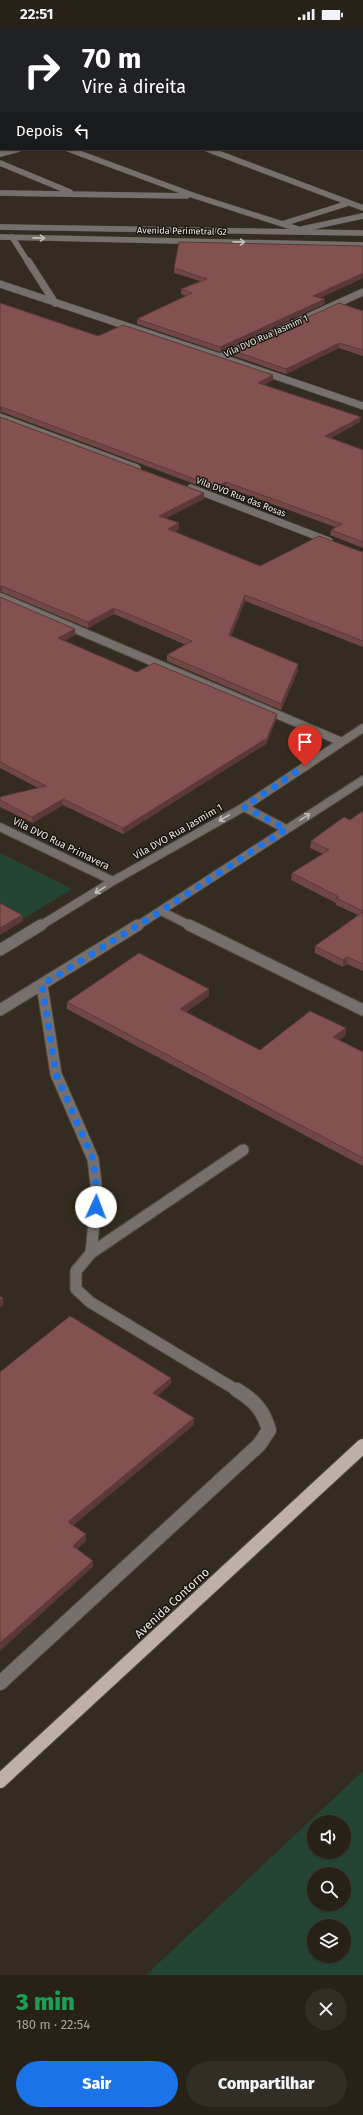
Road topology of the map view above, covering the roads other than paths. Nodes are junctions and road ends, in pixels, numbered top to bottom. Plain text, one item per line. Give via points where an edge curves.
1 (15, 150) edge
2 (71, 150) edge
3 (210, 150) edge
4 (0, 154) edge
5 (0, 163) edge
6 (0, 193) edge
7 (75, 194) junction
8 (195, 196) junction
9 (349, 203) junction
10 (363, 208) edge
11 (363, 216) edge
12 (282, 224) junction
13 (0, 226) edge
14 (0, 230) edge
15 (301, 230) junction
16 (104, 233) junction
17 (313, 233) junction
18 (363, 234) edge
19 (0, 237) edge
20 (12, 237) junction
21 (363, 237) edge
22 (363, 245) edge
23 (0, 284) edge
24 (363, 292) edge
25 (55, 302) junction
26 (220, 357) junction
27 (363, 406) edge
28 (0, 416) edge
29 (148, 472) edge
30 (185, 486) edge
31 (333, 542) edge
32 (0, 597) edge
33 (363, 728) edge
34 (342, 742) junction
35 (363, 780) edge
36 (244, 807) junction
37 (0, 827) edge
38 (286, 829) junction
39 (114, 881) junction
40 (161, 911) junction
41 (0, 950) edge
42 (42, 985) junction
43 (0, 1010) edge
44 (363, 1010) edge
45 (243, 1150) dead end
46 (91, 1253) junction
47 (363, 1446) edge
48 (0, 1683) edge
49 (0, 1781) edge

1 - 4 street
2 - 8 street
3 - 9 street
5 - 7 street
6 - 7 street
7 - 8 street
8 - 12 street
9 - 10 street
9 - 12 street
11 - 15 street
12 - 15 street
13 - 16 street, Avenida Perimetral G2
14 - 16 street
15 - 17 street
16 - 17 street, Avenida Perimetral G2
20 -> 16 street, Avenida Perimetral G2
16 - 21 street
16 -> 22 street, Avenida Perimetral G2
17 - 18 street, Avenida Perimetral G2
19 - 20 street, Avenida Perimetral G2
20 - 25 street
23 - 25 street
24 - 26 street, Vila DVO Rua Jasmim 1
25 - 26 street
26 - 27 street, Vila DVO Rua Jasmim 1
28 - 29 street
30 - 31 street, Vila DVO Rua das Rosas
32 - 34 street
33 - 34 street, Vila DVO Rua Jasmim 1
34 - 36 street, Vila DVO Rua Jasmim 1
38 -> 35 street
36 - 38 street
36 -> 39 street, Vila DVO Rua Jasmim 1
37 - 39 street, Vila DVO Rua Primavera
38 - 40 street
39 -> 41 street, Vila DVO Rua Jasmim 1
40 - 42 street
40 - 44 street
42 - 43 street
42 - 46 street via 56,1074 93,1159 97,1192
45 - 46 street
46 - 48 street via 76,1271 76,1289 90,1302 247,1396 264,1414 269,1430 259,1445
47 - 49 main road, Avenida Contorno

